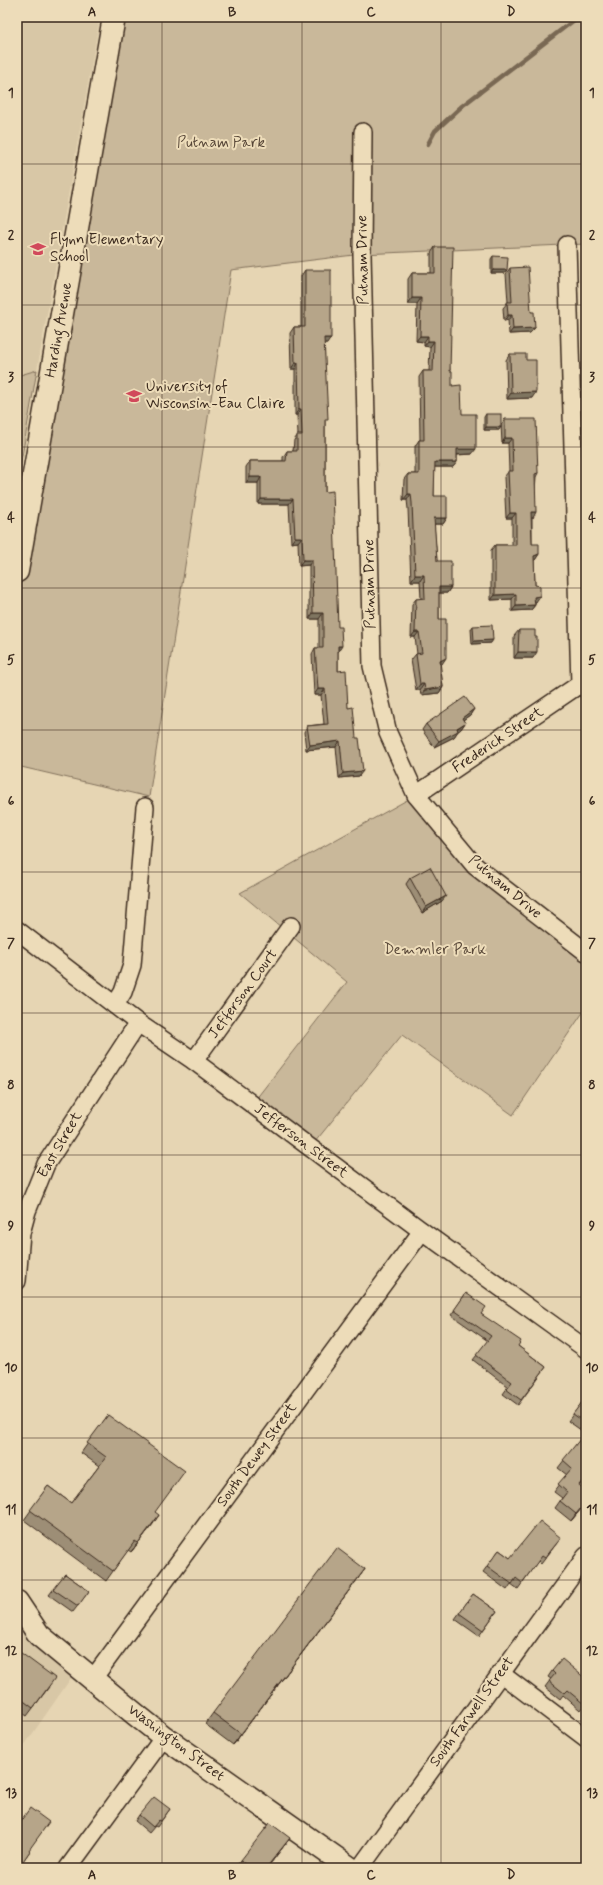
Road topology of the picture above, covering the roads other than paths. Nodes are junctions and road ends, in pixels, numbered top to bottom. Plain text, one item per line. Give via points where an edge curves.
1 (114, 17) edge
2 (363, 132) dead end
3 (568, 245) dead end
4 (17, 572) edge
5 (583, 687) edge
6 (416, 795) junction
7 (145, 807) dead end
8 (291, 926) dead end
9 (17, 930) edge
10 (586, 952) edge
11 (115, 1005) junction
12 (138, 1023) junction
13 (194, 1061) junction
14 (422, 1231) junction
15 (17, 1281) edge
16 (586, 1349) edge
17 (586, 1556) edge
18 (17, 1602) edge
19 (500, 1674) junction
20 (92, 1680) junction
21 (164, 1737) junction
22 (586, 1738) edge
23 (68, 1868) edge
24 (350, 1868) edge
25 (360, 1868) edge

1 - 4 main road, Harding Avenue
2 - 6 street, Putnam Drive via 362,254 372,666 388,733
3 - 5 street
5 - 6 street, Frederick Street
6 - 10 street, Putnam Drive via 476,866
7 - 11 street via 132,965 123,992
8 - 13 street, Jefferson Court
9 - 11 street, Jefferson Street
11 - 12 street, Jefferson Street
12 - 13 street, Jefferson Street
12 - 15 street, East Street via 46,1164 27,1210 21,1233
13 - 14 street, Jefferson Street
14 - 16 street, Jefferson Street
14 - 20 street, South Dewey Street
17 - 19 street, South Farwell Street
18 - 20 main road, Washington Street via 40,1635
19 - 22 street
19 - 25 street, South Farwell Street
20 - 21 main road, Washington Street
21 - 23 street
21 - 24 main road, Washington Street

